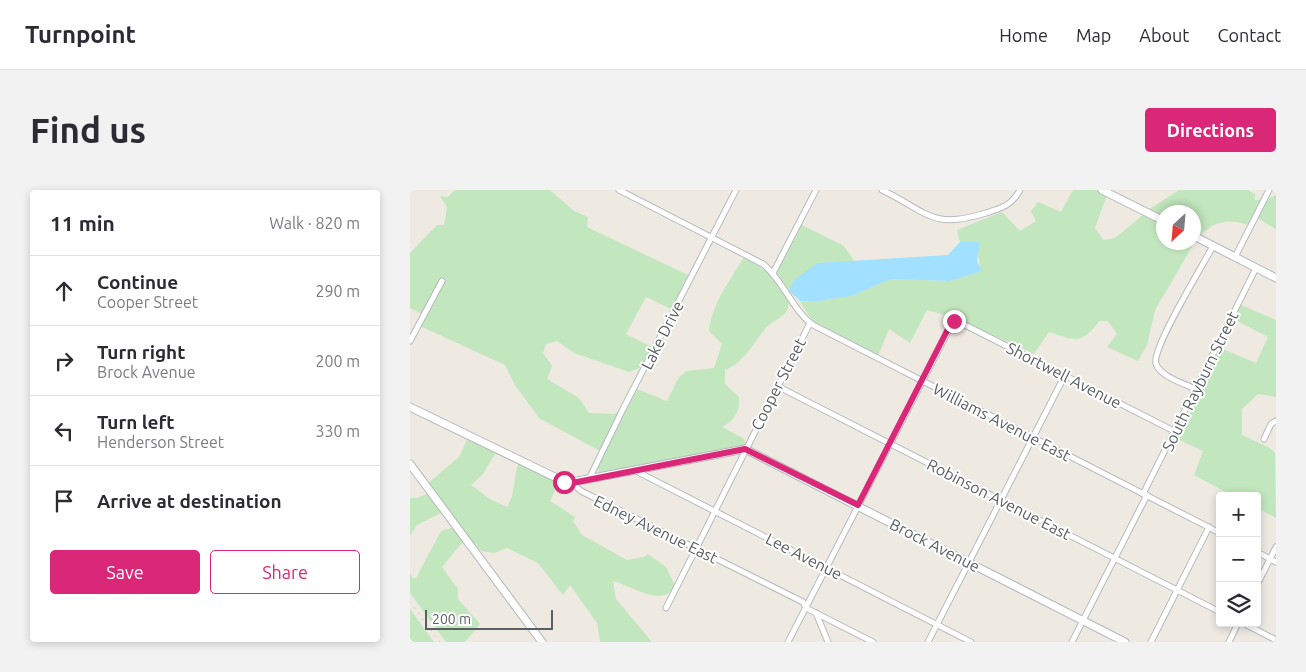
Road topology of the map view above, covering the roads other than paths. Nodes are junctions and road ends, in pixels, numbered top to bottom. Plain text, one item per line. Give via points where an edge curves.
1 (618, 190) edge
2 (736, 190) edge
3 (816, 190) edge
4 (882, 190) edge
5 (1020, 190) edge
6 (1102, 190) edge
7 (1269, 190) edge
8 (1156, 217) edge
9 (712, 238) junction
10 (1201, 240) edge
11 (1213, 246) junction
12 (1236, 257) junction
13 (1256, 268) junction
14 (774, 273) junction
15 (1276, 278) edge
16 (442, 281) dead end
17 (810, 323) junction
18 (410, 341) edge
19 (1065, 375) junction
20 (922, 381) junction
21 (777, 386) junction
22 (1195, 389) junction
23 (410, 406) edge
24 (1276, 421) edge
25 (1174, 431) junction
26 (1032, 438) junction
27 (1264, 439) dead end
28 (889, 443) junction
29 (745, 449) junction
30 (410, 464) edge
31 (636, 471) junction
32 (589, 480) junction
33 (572, 483) junction
34 (1145, 495) junction
35 (1001, 500) junction
36 (858, 505) junction
37 (715, 512) junction
38 (1209, 528) junction
39 (1216, 531) edge
40 (1276, 547) edge
41 (696, 549) junction
42 (1261, 554) edge
43 (1115, 558) junction
44 (1270, 559) junction
45 (968, 562) junction
46 (1276, 562) edge
47 (826, 568) junction
48 (1259, 582) edge
49 (1177, 590) junction
50 (666, 608) dead end
51 (806, 608) junction
52 (1216, 610) edge
53 (816, 613) junction
54 (1083, 621) junction
55 (937, 625) junction
56 (1236, 627) edge
57 (1250, 627) edge
58 (1275, 639) edge
59 (542, 642) edge
60 (788, 642) edge
61 (828, 642) edge
62 (873, 642) edge
63 (928, 642) edge
64 (971, 642) edge
65 (1072, 642) edge
66 (1125, 642) edge
67 (1151, 642) edge
68 (1229, 642) edge

1 - 9 street, Williams Avenue East
2 - 9 street, Lake Drive
3 - 14 street
4 - 5 street via 942,221 965,220 1009,205
6 - 8 street
7 - 12 street
9 - 14 street, Williams Avenue East via 758,260
9 - 32 street, Lake Drive
10 - 11 street
11 - 12 street
11 - 22 street via 1155,356 1162,373
12 - 13 street
13 - 15 street
13 - 22 street, South Rayburn Street
14 - 17 street, Williams Avenue East
16 - 18 street
17 - 20 street, Williams Avenue East
17 - 21 street, Cooper Street
19 - 20 street, Shortwell Avenue via 954,321
19 - 25 street, Shortwell Avenue
19 - 26 street
20 - 26 street, Williams Avenue East
20 - 28 street
21 - 28 street, Robinson Avenue East
21 - 29 street, Cooper Street
22 - 25 street, South Rayburn Street
23 - 33 street, Edney Avenue East via 562,482
24 - 27 street
25 - 34 street, South Rayburn Street
26 - 34 street, Williams Avenue East
26 - 35 street
28 - 35 street, Robinson Avenue East
28 - 36 street
29 - 31 street, Cooper Street
29 - 36 street, Brock Avenue
29 - 37 street
30 - 59 street
31 - 32 street, Cooper Street
31 - 37 street, Lee Avenue
32 - 33 street, Cooper Street
33 - 41 street, Edney Avenue East via 580,491
34 - 38 street, Williams Avenue East
34 - 43 street, South Rayburn Street
35 - 43 street, Robinson Avenue East
35 - 45 street
36 - 45 street, Brock Avenue
36 - 47 street
37 - 41 street
37 - 47 street, Lee Avenue
38 - 39 street, Williams Avenue East
38 - 49 street
40 - 44 street
41 - 50 street
41 - 51 street, Edney Avenue East via 803,602
42 - 44 street
43 - 49 street, Robinson Avenue East
43 - 54 street, South Rayburn Street
44 - 46 street
44 - 48 street
45 - 54 street, Brock Avenue
45 - 55 street
47 - 51 street
47 - 55 street, Lee Avenue
49 - 52 street, Robinson Avenue East
49 - 67 street
51 - 53 street, Edney Avenue East
51 - 60 street
53 - 61 street
53 - 62 street, Edney Avenue East
54 - 65 street, South Rayburn Street
54 - 66 street, Brock Avenue
55 - 63 street
55 - 64 street, Lee Avenue
56 - 68 street
57 - 58 street

